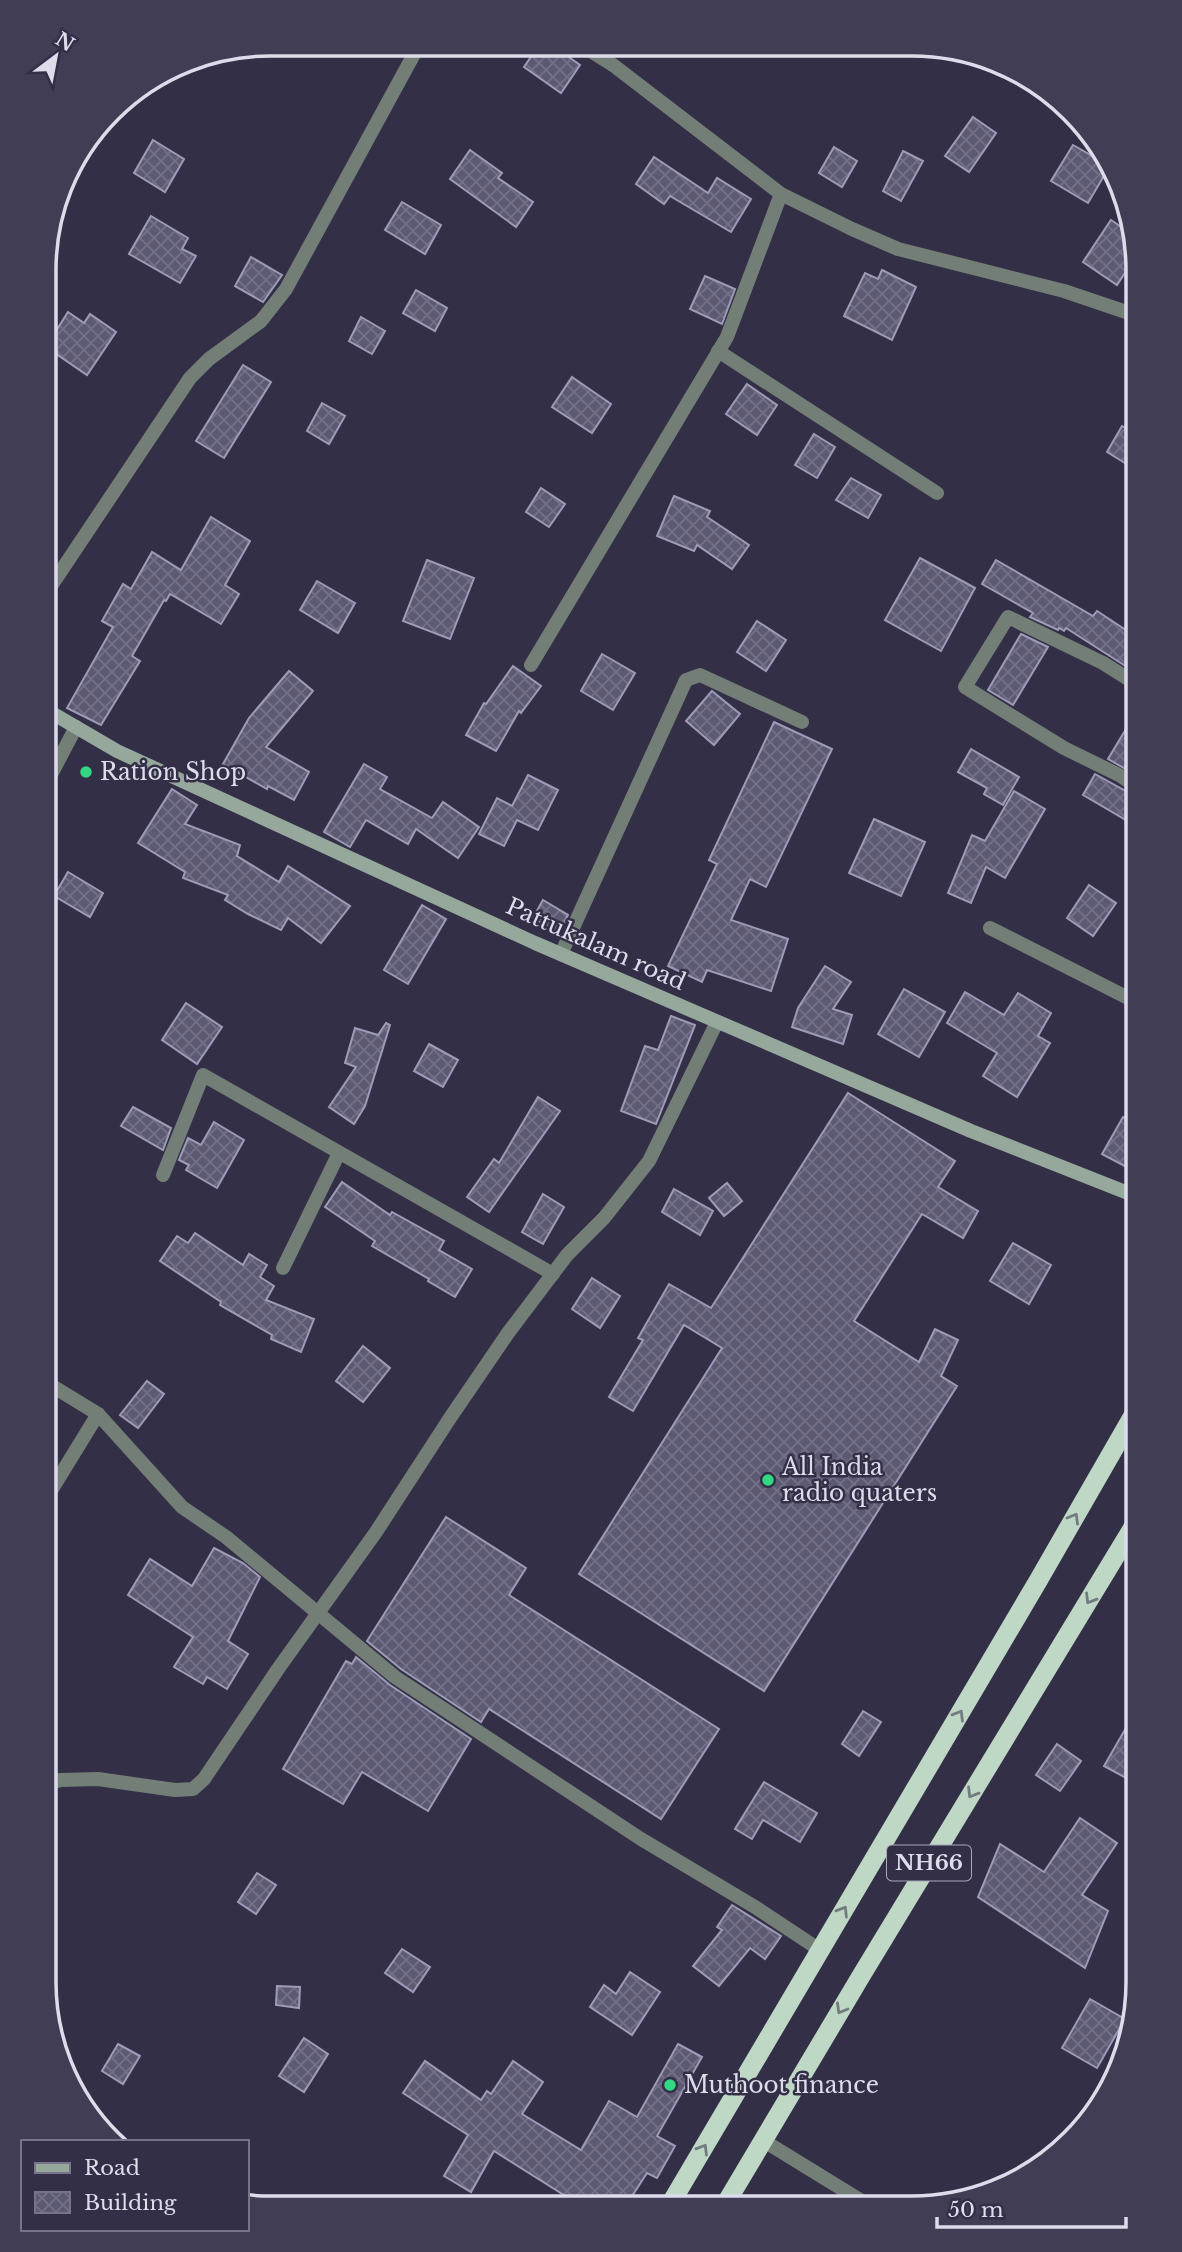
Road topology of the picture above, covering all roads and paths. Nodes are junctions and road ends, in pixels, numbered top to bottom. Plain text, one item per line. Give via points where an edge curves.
1 (413, 56) edge
2 (599, 56) edge
3 (781, 194) junction
4 (1126, 312) edge
5 (718, 351) junction
6 (937, 493) dead end
7 (56, 579) edge
8 (531, 665) dead end
9 (1126, 677) edge
10 (56, 715) edge
11 (802, 722) dead end
12 (76, 727) junction
13 (56, 765) edge
14 (1126, 780) edge
15 (990, 928) dead end
16 (561, 954) junction
17 (1126, 997) edge
18 (718, 1022) junction
19 (339, 1153) junction
20 (163, 1175) dead end
21 (1126, 1193) edge
22 (284, 1268) dead end
23 (553, 1274) junction
24 (56, 1388) edge
25 (98, 1414) junction
26 (1126, 1428) edge
27 (56, 1482) edge
28 (1126, 1539) edge
29 (319, 1614) junction
30 (56, 1781) edge
31 (820, 1950) junction
32 (764, 2141) junction
33 (675, 2196) edge
34 (730, 2196) edge
35 (853, 2196) edge

1 - 7 street via 286,289 261,321 190,378
2 - 3 street
3 - 4 street via 898,249 1064,290
3 - 5 street
5 - 6 street
5 - 8 street
9 - 14 street via 1008,617 965,687 1064,748
10 - 12 main road, Pattukalam road
11 - 16 street via 701,675 686,680
12 - 13 street
12 - 16 main road, Pattukalam road via 117,751
15 - 17 street
16 - 18 main road, Pattukalam road
18 - 21 main road, Pattukalam road
18 - 23 street via 649,1161
19 - 20 street via 203,1076
19 - 22 street
19 - 23 street
23 - 29 street via 508,1333
24 - 25 street
25 - 27 street
25 - 29 street via 182,1507
31 -> 26 highway
28 -> 32 highway, NH66
29 - 30 street via 193,1789 98,1779
29 - 31 street via 439,1707
33 -> 31 highway
32 - 34 highway, NH66
32 - 35 street

